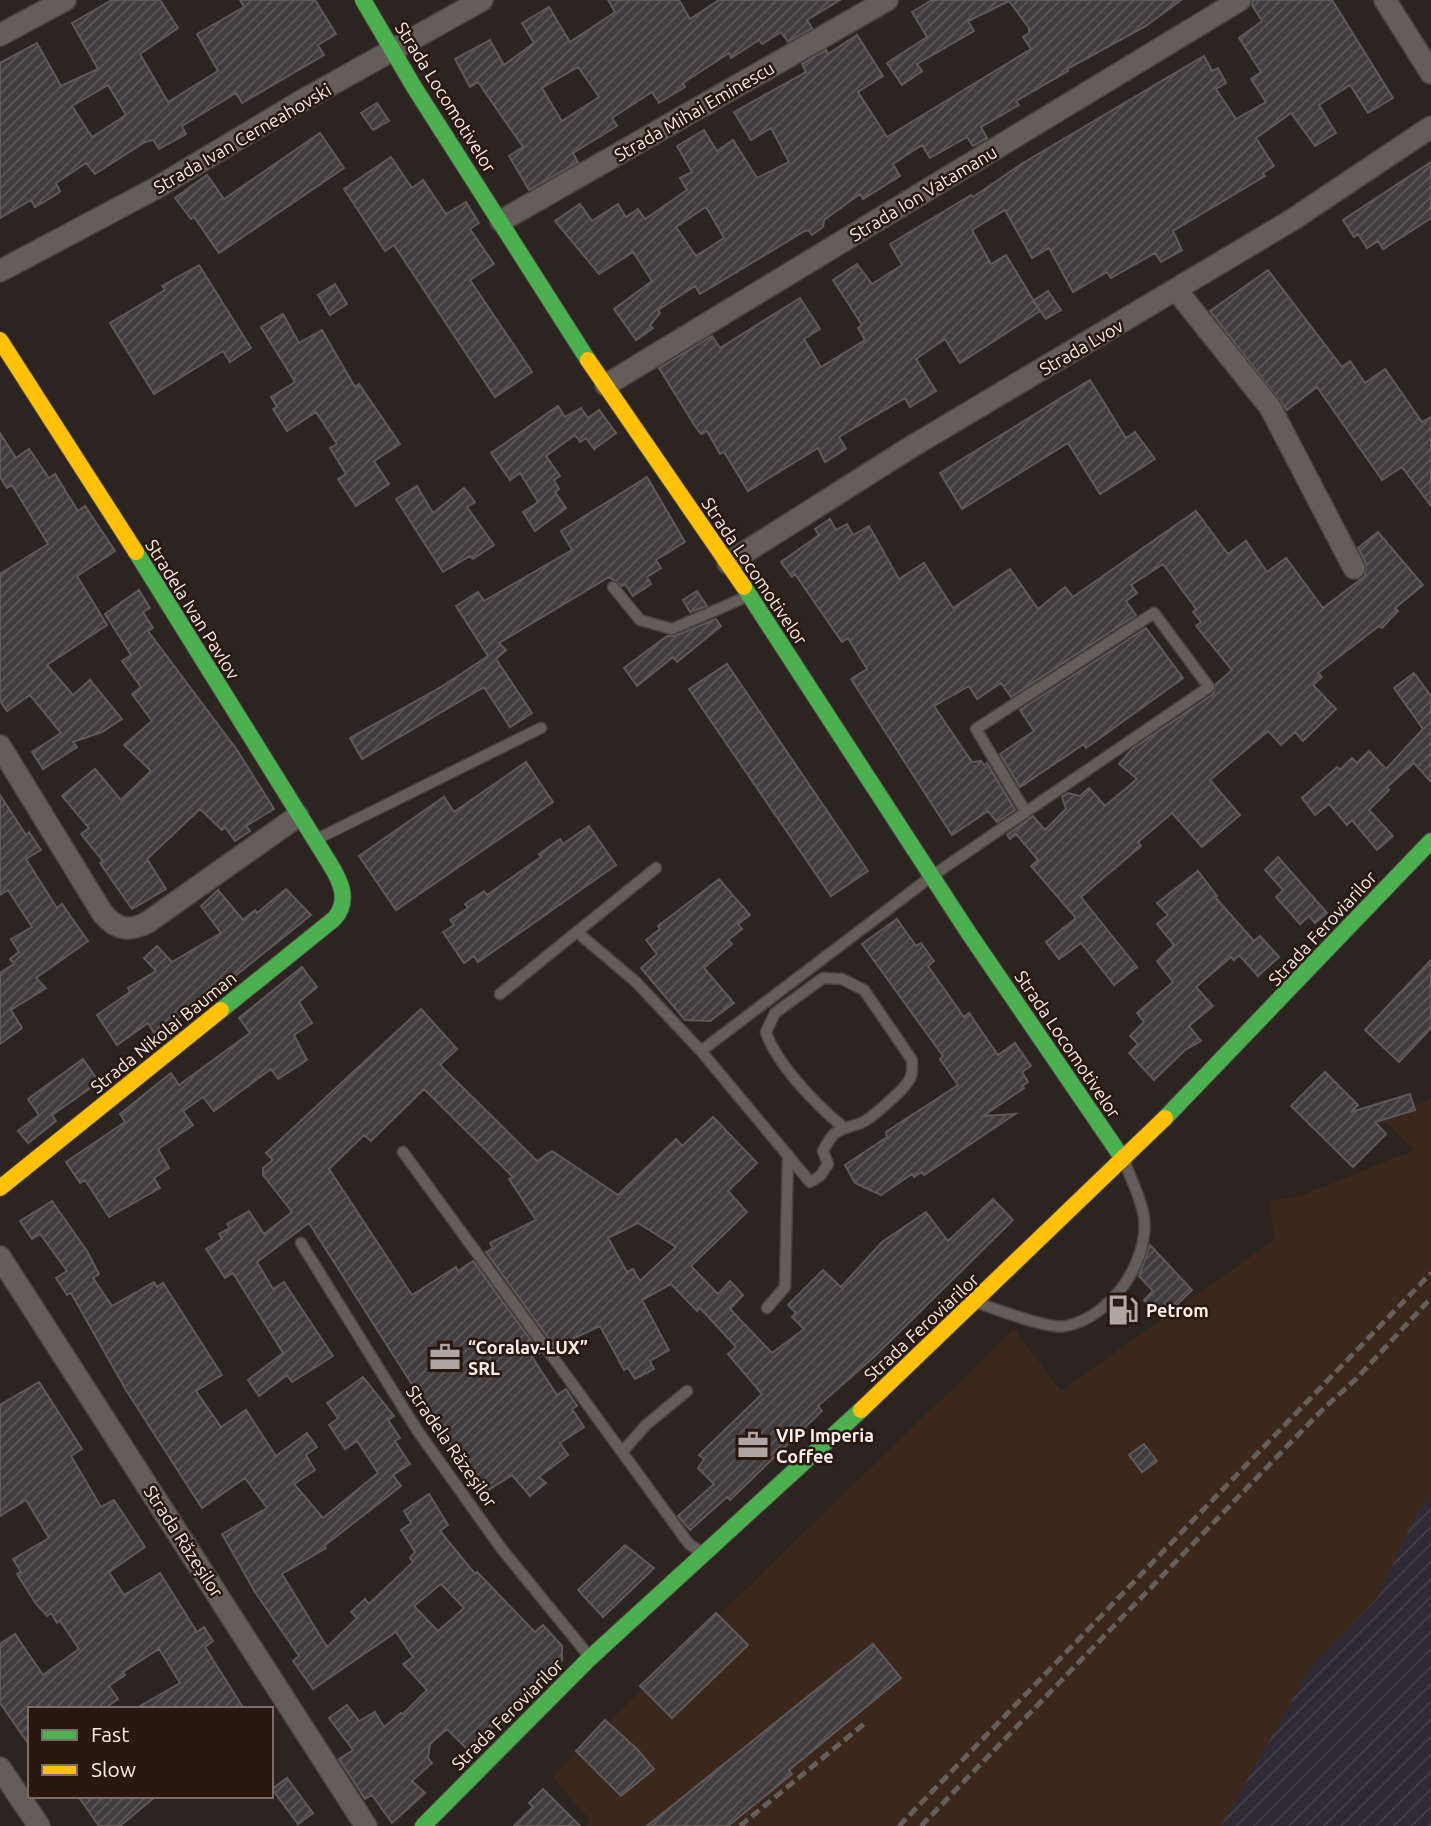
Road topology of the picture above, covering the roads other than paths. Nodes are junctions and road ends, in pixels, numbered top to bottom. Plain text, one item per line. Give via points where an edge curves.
1 (65, 0) edge
2 (363, 0) edge
3 (482, 0) edge
4 (887, 0) edge
5 (1240, 0) edge
6 (1385, 0) edge
7 (0, 35) edge
8 (394, 50) junction
9 (1431, 73) edge
10 (1431, 127) edge
11 (501, 222) junction
12 (0, 271) edge
13 (1177, 291) junction
14 (0, 340) edge
15 (606, 386) junction
16 (728, 564) junction
17 (1354, 568) dead end
18 (613, 587) dead end
19 (749, 596) junction
20 (541, 728) dead end
21 (0, 746) edge
22 (1025, 811) junction
23 (298, 816) junction
24 (314, 840) junction
25 (1431, 841) edge
26 (656, 868) dead end
27 (932, 876) junction
28 (344, 902) joint
29 (577, 932) junction
30 (500, 994) dead end
31 (701, 1051) junction
32 (842, 1126) junction
33 (403, 1152) dead end
34 (788, 1155) junction
35 (1124, 1159) junction
36 (0, 1188) edge
37 (301, 1243) dead end
38 (0, 1257) edge
39 (976, 1302) junction
40 (767, 1308) dead end
41 (687, 1391) dead end
42 (622, 1452) junction
43 (704, 1554) junction
44 (590, 1658) junction
45 (0, 1768) edge
46 (38, 1826) edge
47 (366, 1826) edge
48 (423, 1826) edge

1 - 7 street
2 - 8 main road, Strada Locomotivelor
3 - 8 street, Strada Ivan Cerneahovski
4 - 11 street, Strada Mihai Eminescu
5 - 15 street, Strada Ion Vatamanu
6 - 9 street
8 - 11 main road, Strada Locomotivelor
8 - 12 street, Strada Ivan Cerneahovski via 124,206
10 - 13 street, Strada Lvov
11 - 15 main road, Strada Locomotivelor
13 - 16 street, Strada Lvov via 911,447
13 - 17 street via 1270,407
14 - 23 main road, Stradela Ivan Pavlov
15 - 16 main road, Strada Locomotivelor
16 - 19 main road, Strada Locomotivelor
18 - 19 lane via 640,620 672,629
19 - 27 main road, Strada Locomotivelor
20 - 24 lane
21 - 23 street via 103,914 124,929 148,922
22 - 22 lane via 976,730 1154,613 1209,687
22 - 27 lane
23 - 24 main road, Stradela Ivan Pavlov
24 - 28 main road, Stradela Ivan Pavlov via 340,884
25 - 35 main road, Strada Feroviarilor
26 - 29 lane
27 - 31 lane
27 - 35 main road, Strada Locomotivelor
28 - 36 main road, Strada Nikolai Bauman via 338,915 317,933
29 - 30 lane
29 - 31 lane via 636,982
31 - 34 lane
32 - 32 lane via 772,1049 766,1032 775,1013 823,978 842,979 864,990 912,1060 908,1083 863,1122
32 - 34 lane via 823,1151 828,1164 810,1182
33 - 42 lane
34 - 40 lane via 785,1287
35 - 39 main road, Strada Feroviarilor
35 - 39 lane via 1144,1215 1145,1243 1130,1276 1098,1313 1064,1327
37 - 44 lane, Stradela Răzeșilor via 417,1430 501,1548
38 - 47 street, Strada Răzeșilor
39 - 43 main road, Strada Feroviarilor
41 - 42 lane
42 - 43 lane via 689,1544
43 - 44 main road, Strada Feroviarilor
44 - 48 main road, Strada Feroviarilor
45 - 46 street

